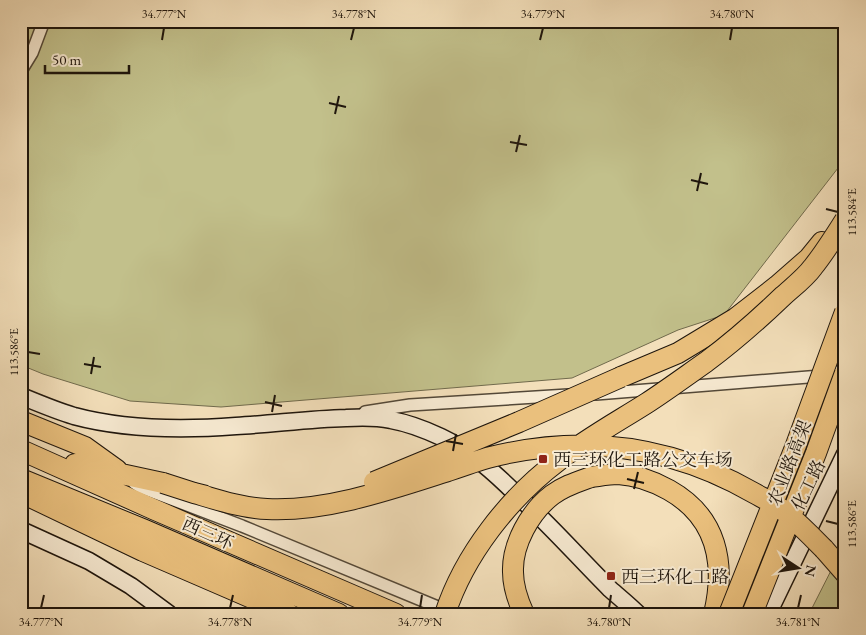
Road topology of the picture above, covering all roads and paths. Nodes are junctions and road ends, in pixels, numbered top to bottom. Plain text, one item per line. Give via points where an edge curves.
1 (44, 21) edge
2 (21, 71) edge
3 (845, 216) edge
4 (845, 220) edge
5 (845, 312) edge
6 (845, 368) edge
7 (845, 372) edge
8 (845, 384) edge
9 (21, 396) edge
10 (326, 418) junction
11 (21, 421) edge
12 (21, 449) edge
13 (845, 454) edge
14 (123, 474) junction
15 (21, 479) edge
16 (21, 492) edge
17 (194, 493) junction
18 (21, 530) edge
19 (143, 551) junction
20 (845, 573) edge
21 (169, 614) edge
22 (258, 614) edge
23 (288, 614) edge
24 (338, 614) edge
25 (396, 614) edge
26 (445, 614) edge
27 (454, 614) edge
28 (524, 614) edge
29 (638, 614) edge
30 (714, 614) edge
31 (731, 614) edge
32 (752, 614) edge
33 (768, 614) edge

1 - 2 street
3 - 17 highway, bridge via 809,258 736,318 678,353 510,425 359,488 324,497 272,503 227,500
4 - 26 highway, bridge via 812,268 753,325 707,361 557,461 523,492 480,543 462,573
5 - 31 highway, 农业路高架, bridge
6 - 10 street via 833,374 665,389 410,405
7 - 32 highway, 农业路高架, bridge
8 - 31 main road, 化工路
9 - 10 main road via 74,416 153,428 237,426
10 - 29 main road via 391,420 442,438 462,449 505,483
11 - 14 highway via 85,447
12 - 14 highway
12 - 25 highway, 西三环
13 - 33 main road, 化工路
14 - 17 highway, bridge
14 - 27 street via 140,487
15 - 24 highway, 西三环
16 - 19 highway
17 - 20 highway, bridge via 243,506 268,509 310,507 400,486 522,450 562,446 617,447 688,463 741,486 777,506
18 - 21 main road via 89,561
19 - 22 highway
19 - 23 highway
28 - 30 highway, bridge via 513,574 514,554 531,517 551,495 568,485 591,477 617,474 659,484 681,497 697,512 716,548 719,564

